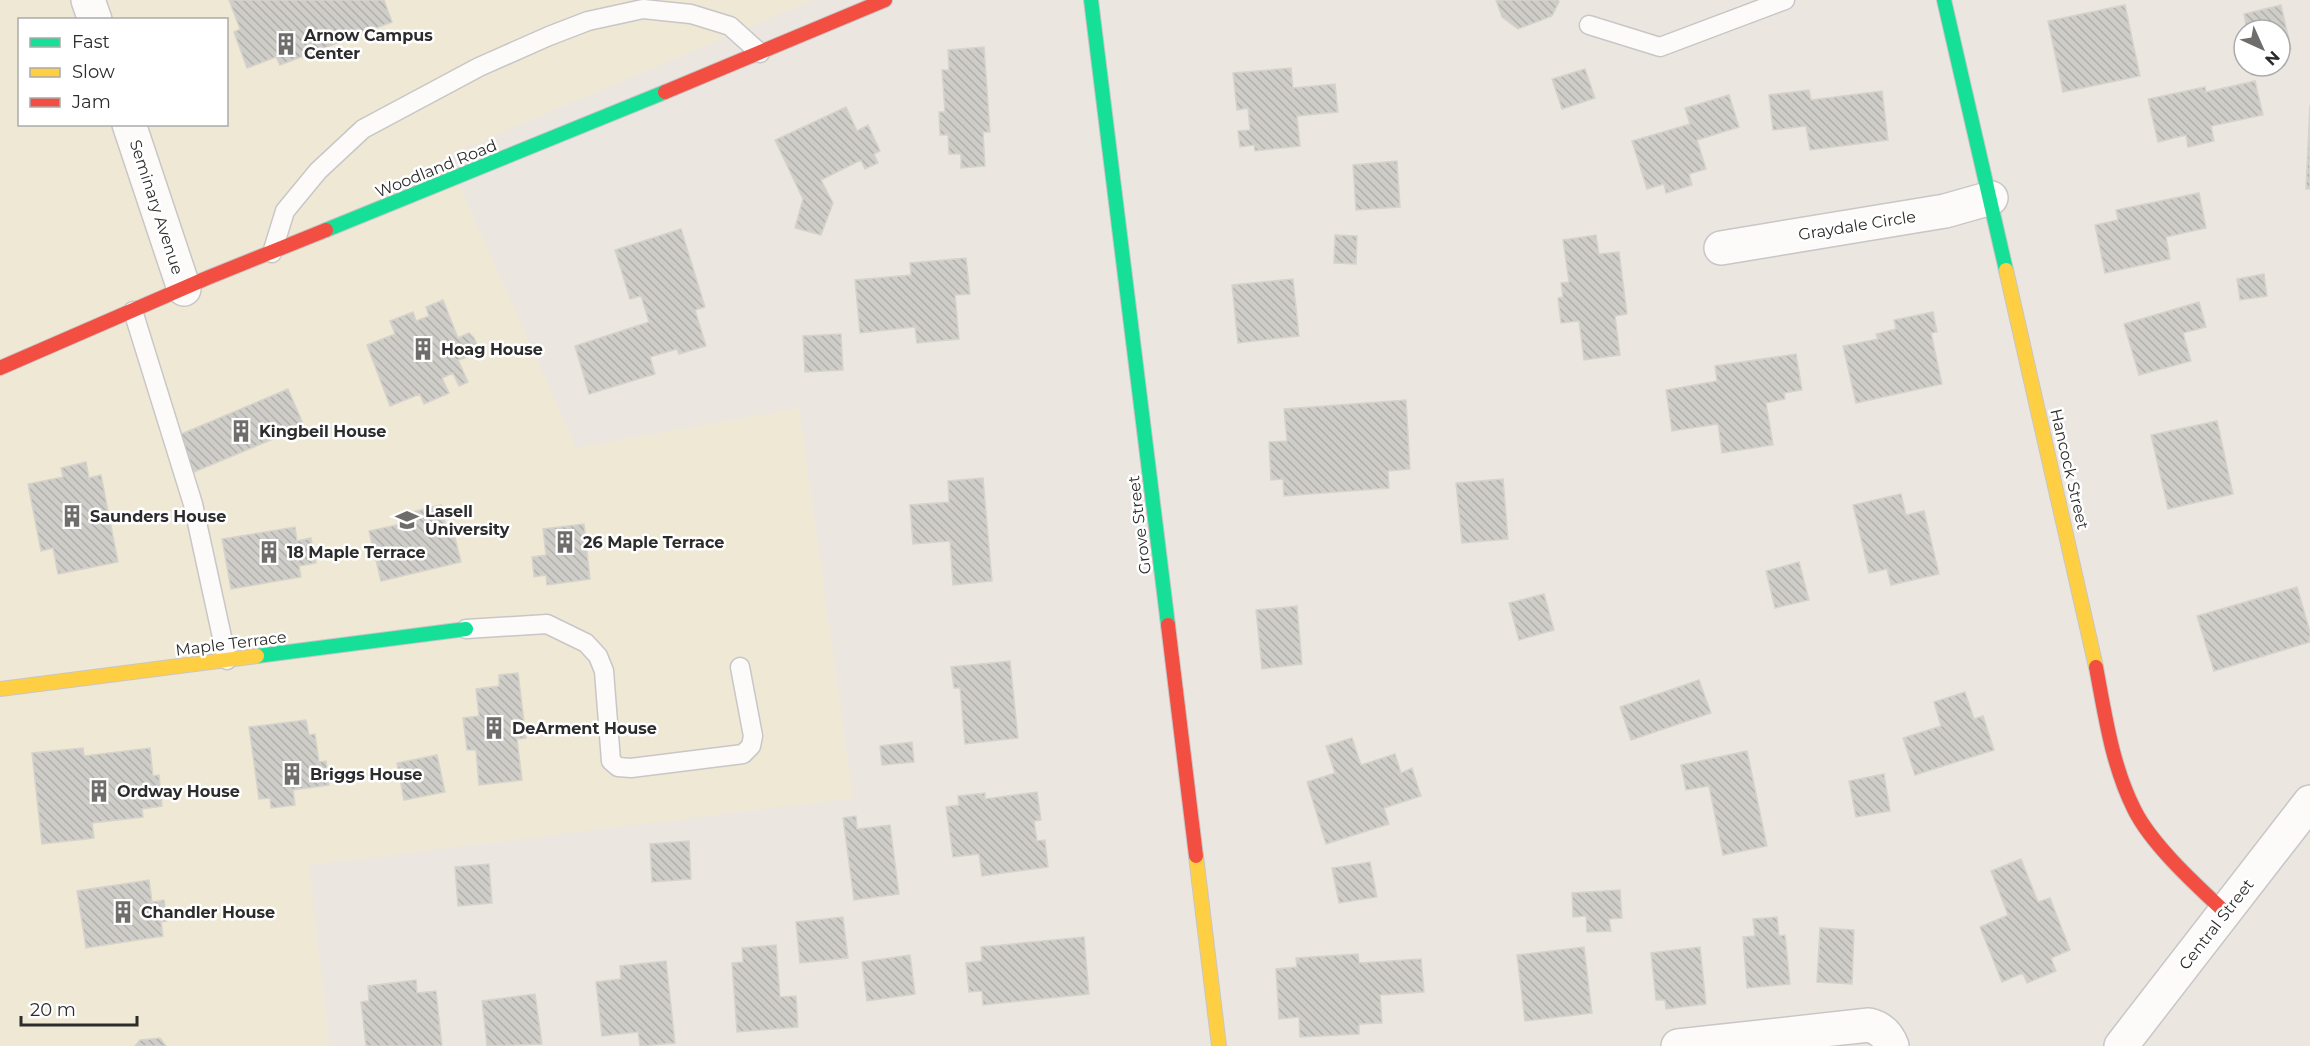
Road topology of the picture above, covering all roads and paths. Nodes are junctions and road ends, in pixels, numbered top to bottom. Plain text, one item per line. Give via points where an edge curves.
1 (88, 0) edge
2 (885, 0) edge
3 (1091, 0) edge
4 (1785, 0) edge
5 (1944, 0) edge
6 (94, 18) edge
7 (1589, 25) dead end
8 (760, 52) junction
9 (130, 126) edge
10 (1991, 198) junction
11 (1721, 248) dead end
12 (272, 253) junction
13 (184, 289) junction
14 (133, 311) junction
15 (0, 368) edge
16 (466, 629) joint
17 (227, 660) junction
18 (740, 667) dead end
19 (0, 689) edge
20 (2310, 802) edge
21 (2225, 912) junction
22 (1219, 1046) edge
23 (1678, 1046) edge
24 (1892, 1046) edge
25 (2121, 1046) edge

1 - 6 street
2 - 8 street, Woodland Road
3 - 22 street, Grove Street
4 - 7 lane via 1660,47
5 - 10 street, Hancock Street
8 - 12 street, Woodland Road
8 - 12 lane via 730,26 691,14 643,9 588,21 549,36 479,67 363,129 318,171 285,211
9 - 13 street, Seminary Avenue
10 - 11 street, Graydale Circle via 1945,211
10 - 21 street, Hancock Street via 2115,761 2134,810 2189,879
12 - 13 street, Woodland Road
13 - 14 street, Woodland Road
14 - 15 street, Woodland Road
14 - 17 lane via 193,504
16 - 17 street, Maple Terrace
16 - 18 lane via 547,624 586,643 598,656 604,671 612,761 618,767 743,754 751,746 753,736
17 - 19 street, Maple Terrace
20 - 21 street, Central Street
21 - 25 street, Central Street
23 - 24 street via 1869,1025 1886,1034

